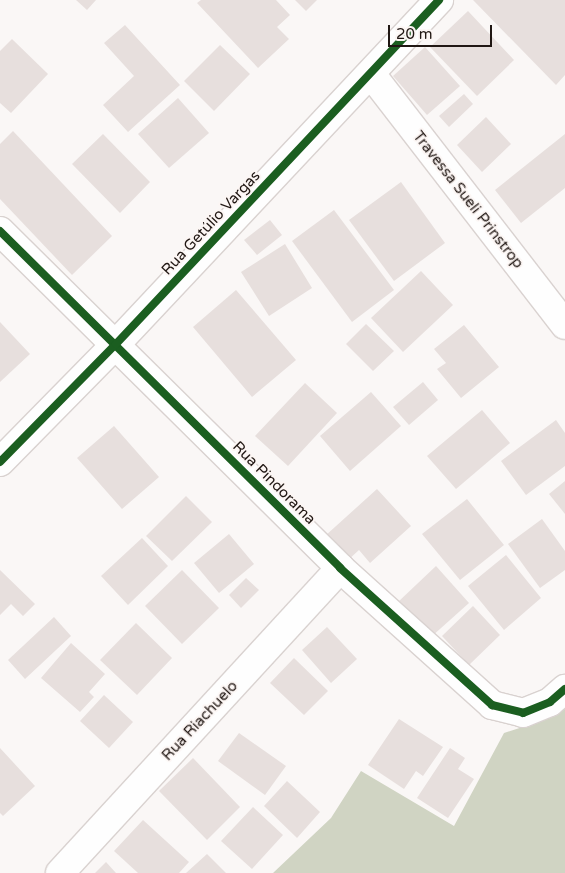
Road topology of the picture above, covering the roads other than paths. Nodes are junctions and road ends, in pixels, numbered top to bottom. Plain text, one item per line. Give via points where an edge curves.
1 (439, 0) edge
2 (371, 74) junction
3 (0, 231) edge
4 (565, 325) edge
5 (116, 344) junction
6 (0, 462) edge
7 (340, 568) junction
8 (557, 696) edge
9 (60, 873) edge

1 - 2 street, Rua Getúlio Vargas
2 - 4 street, Travessa Sueli Prinstrop
2 - 5 street, Rua Getúlio Vargas
3 - 5 street, Rua Pindorama
5 - 6 street, Rua Getúlio Vargas
5 - 7 street, Rua Pindorama
7 - 8 street, Rua Pindorama via 492,705 523,712
7 - 9 street, Rua Riachuelo

